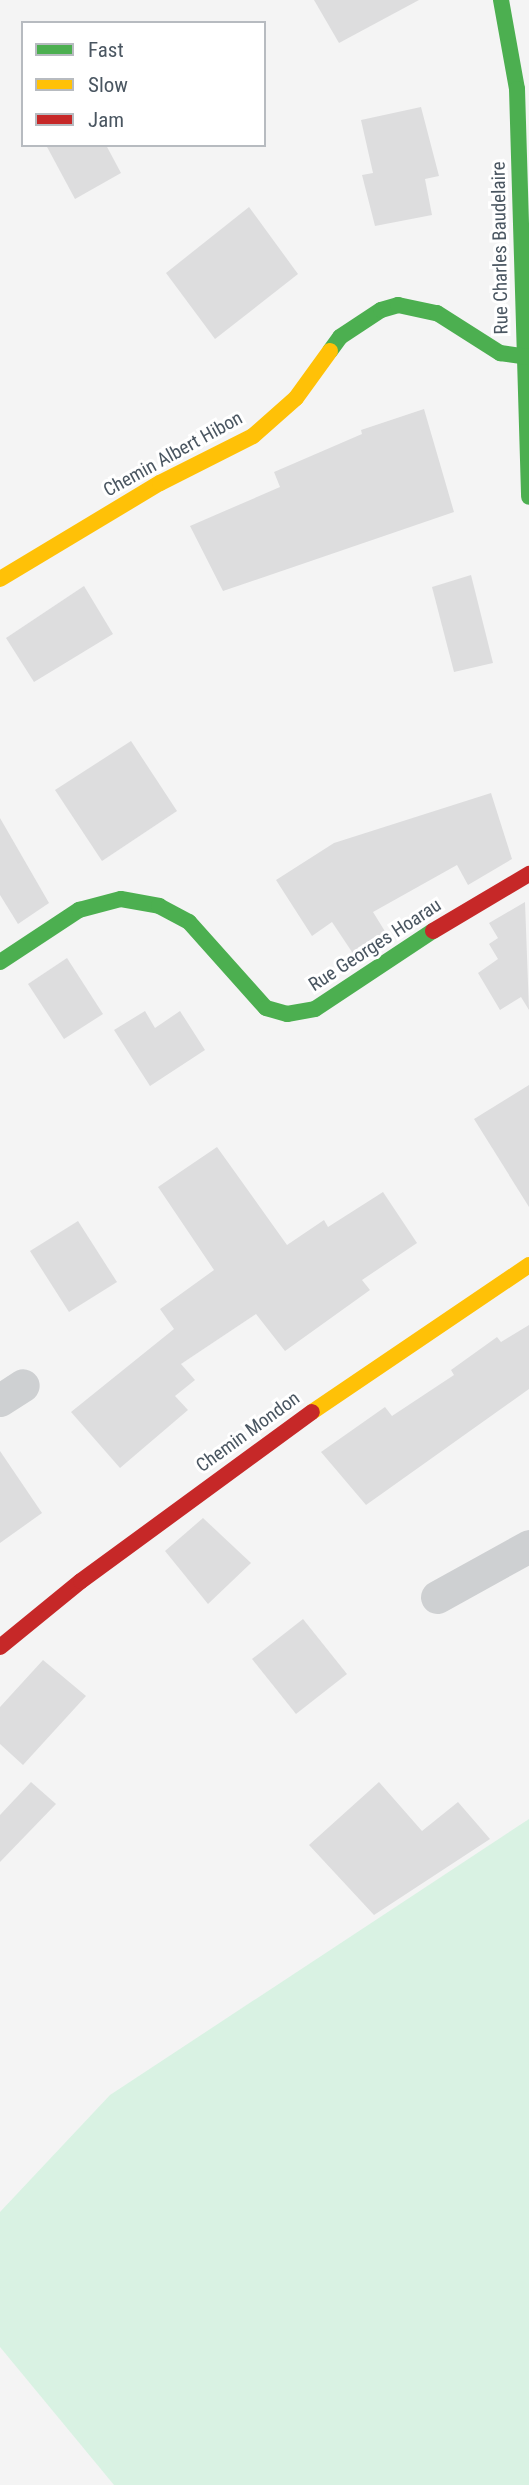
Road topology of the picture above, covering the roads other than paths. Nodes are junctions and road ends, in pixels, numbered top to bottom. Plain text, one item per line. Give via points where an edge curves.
1 (501, 0) edge
2 (526, 356) edge
3 (529, 497) edge
4 (0, 579) edge
5 (529, 874) edge
6 (0, 962) edge
7 (529, 1265) edge
8 (529, 1546) edge
9 (436, 1597) dead end
10 (0, 1647) edge

1 - 2 street, Rue Charles Baudelaire via 517,89
2 - 3 street, Rue Charles Baudelaire
2 - 4 street, Chemin Albert Hibon via 500,353 437,313 398,305 381,310 340,337 296,398 253,436 160,483
5 - 6 street, Rue Georges Hoarau via 413,943 315,1009 288,1014 266,1008 189,922 159,906 121,899 79,910
7 - 10 street, Chemin Mondon via 284,1430
8 - 9 street

